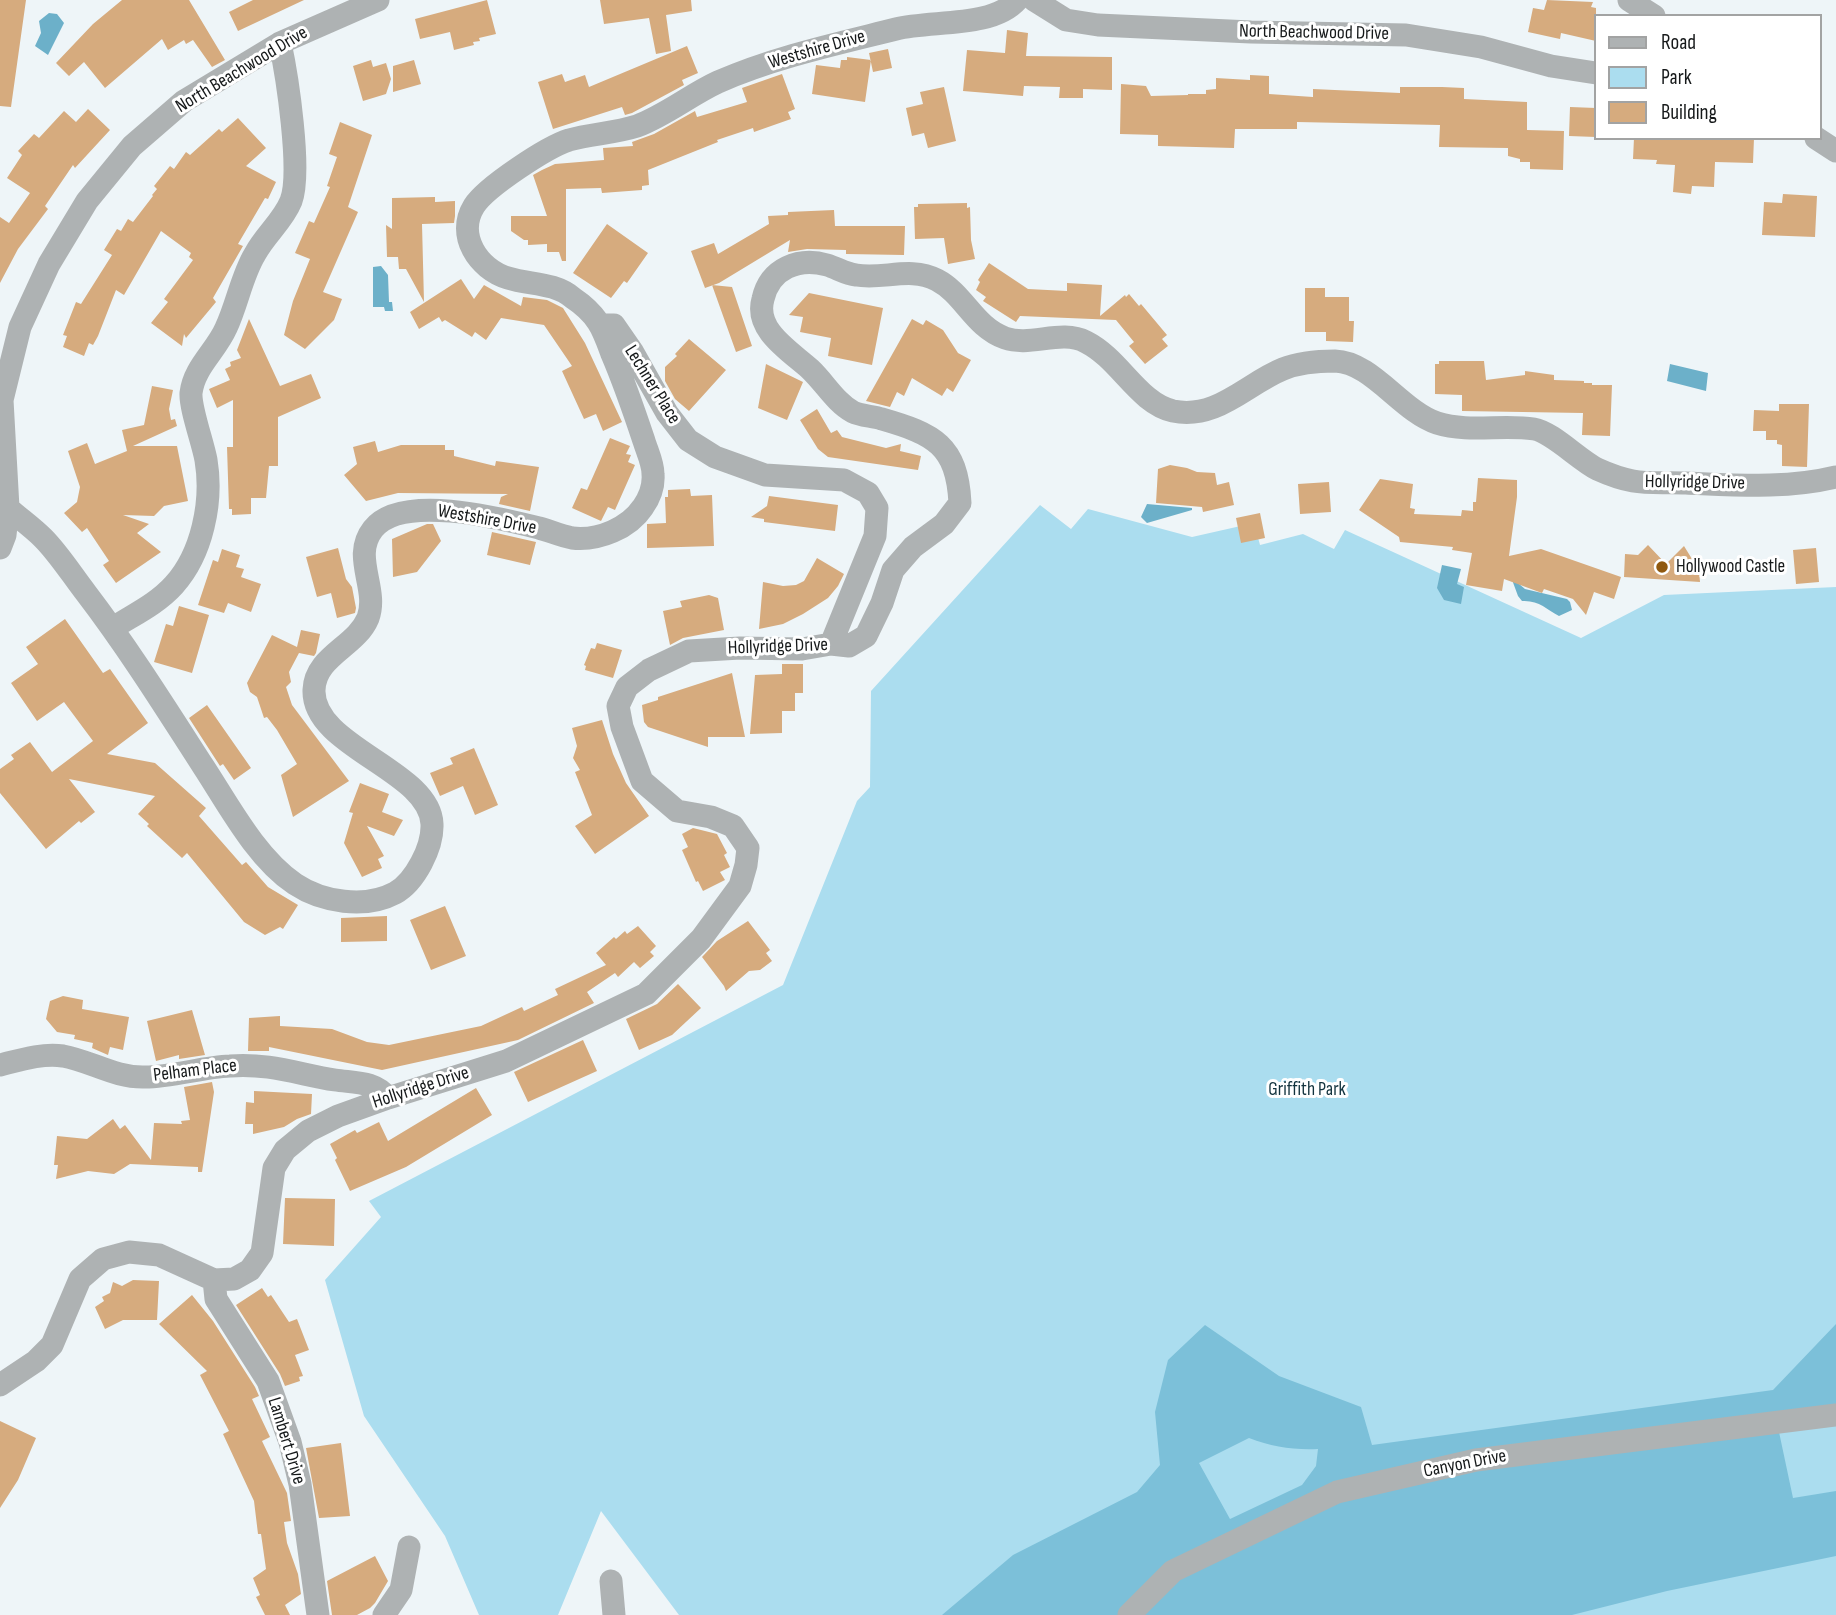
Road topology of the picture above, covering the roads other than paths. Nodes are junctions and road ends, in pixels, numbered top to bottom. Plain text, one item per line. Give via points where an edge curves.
1 (378, 0) edge
2 (1017, 0) edge
3 (1034, 0) edge
4 (1629, 0) edge
5 (1651, 14) edge
6 (280, 43) junction
7 (1594, 73) edge
8 (1819, 140) edge
9 (1836, 151) edge
10 (600, 324) junction
11 (1, 399) edge
12 (1836, 477) edge
13 (8, 508) junction
14 (0, 548) edge
15 (113, 628) junction
16 (831, 644) junction
17 (0, 1065) edge
18 (388, 1097) junction
19 (214, 1280) junction
20 (0, 1385) edge
21 (1836, 1415) edge
22 (409, 1548) dead end
23 (611, 1581) dead end
24 (318, 1615) edge
25 (384, 1615) edge
26 (614, 1615) edge
27 (1129, 1615) edge

1 - 6 street, North Beachwood Drive
2 - 10 street, Westshire Drive via 1008,10 988,17 906,26 780,59 714,84 634,127 564,141 517,168 475,205 468,243 481,263 502,277 568,292
3 - 7 street, North Beachwood Drive via 1066,20 1098,25 1406,35
4 - 5 street
6 - 11 street, North Beachwood Drive via 184,101 132,146 87,201 49,264 20,327
6 - 15 street via 295,177 291,200 254,254 235,309 199,368 191,394 206,464 206,508 198,542 173,587
8 - 9 street
10 - 15 street, Westshire Drive via 653,471 650,494 639,513 618,529 572,538 493,518 419,508 397,512 377,523 367,539 363,558 371,610 358,636 319,671 313,691 319,712 334,730 409,786 424,801 432,821 422,860 412,878 393,894 368,901 331,900 297,886 273,865
10 - 16 street, Lechner Place via 614,325 688,440 715,457 765,475 844,480 868,494 877,508 875,537
11 - 13 street, North Beachwood Drive
12 - 16 street, Hollyridge Drive via 1807,484 1632,481 1597,469 1537,429 1472,429 1434,422 1360,368 1339,361 1283,369 1223,405 1198,412 1172,411 1149,400 1105,352 1081,339 1022,341 1004,337 982,326 942,282 924,273 856,275 807,262 785,266 769,284 761,313 771,333 855,413 930,436 949,454 959,481 960,503 944,524 913,547 893,570 866,636 849,646
13 - 14 street, North Beachwood Drive
13 - 15 street, Westshire Drive via 46,541
16 - 18 street, Hollyridge Drive via 802,649 689,651 649,670 627,687 618,706 642,781 677,811 733,826 748,848 740,886 701,939 646,994 506,1061
17 - 18 street, Pelham Place via 63,1056 120,1075 145,1077 267,1065 373,1085
18 - 19 street, Hollyridge Drive via 338,1116 285,1150 274,1168 262,1253 250,1270 234,1279
19 - 20 street via 159,1255 128,1252 103,1259 80,1279 52,1345 36,1362
19 - 24 street, Lambert Drive via 216,1300 268,1381 290,1442
21 - 27 street, Canyon Drive via 1476,1460 1336,1492 1173,1571
22 - 25 street via 401,1590
23 - 26 street

